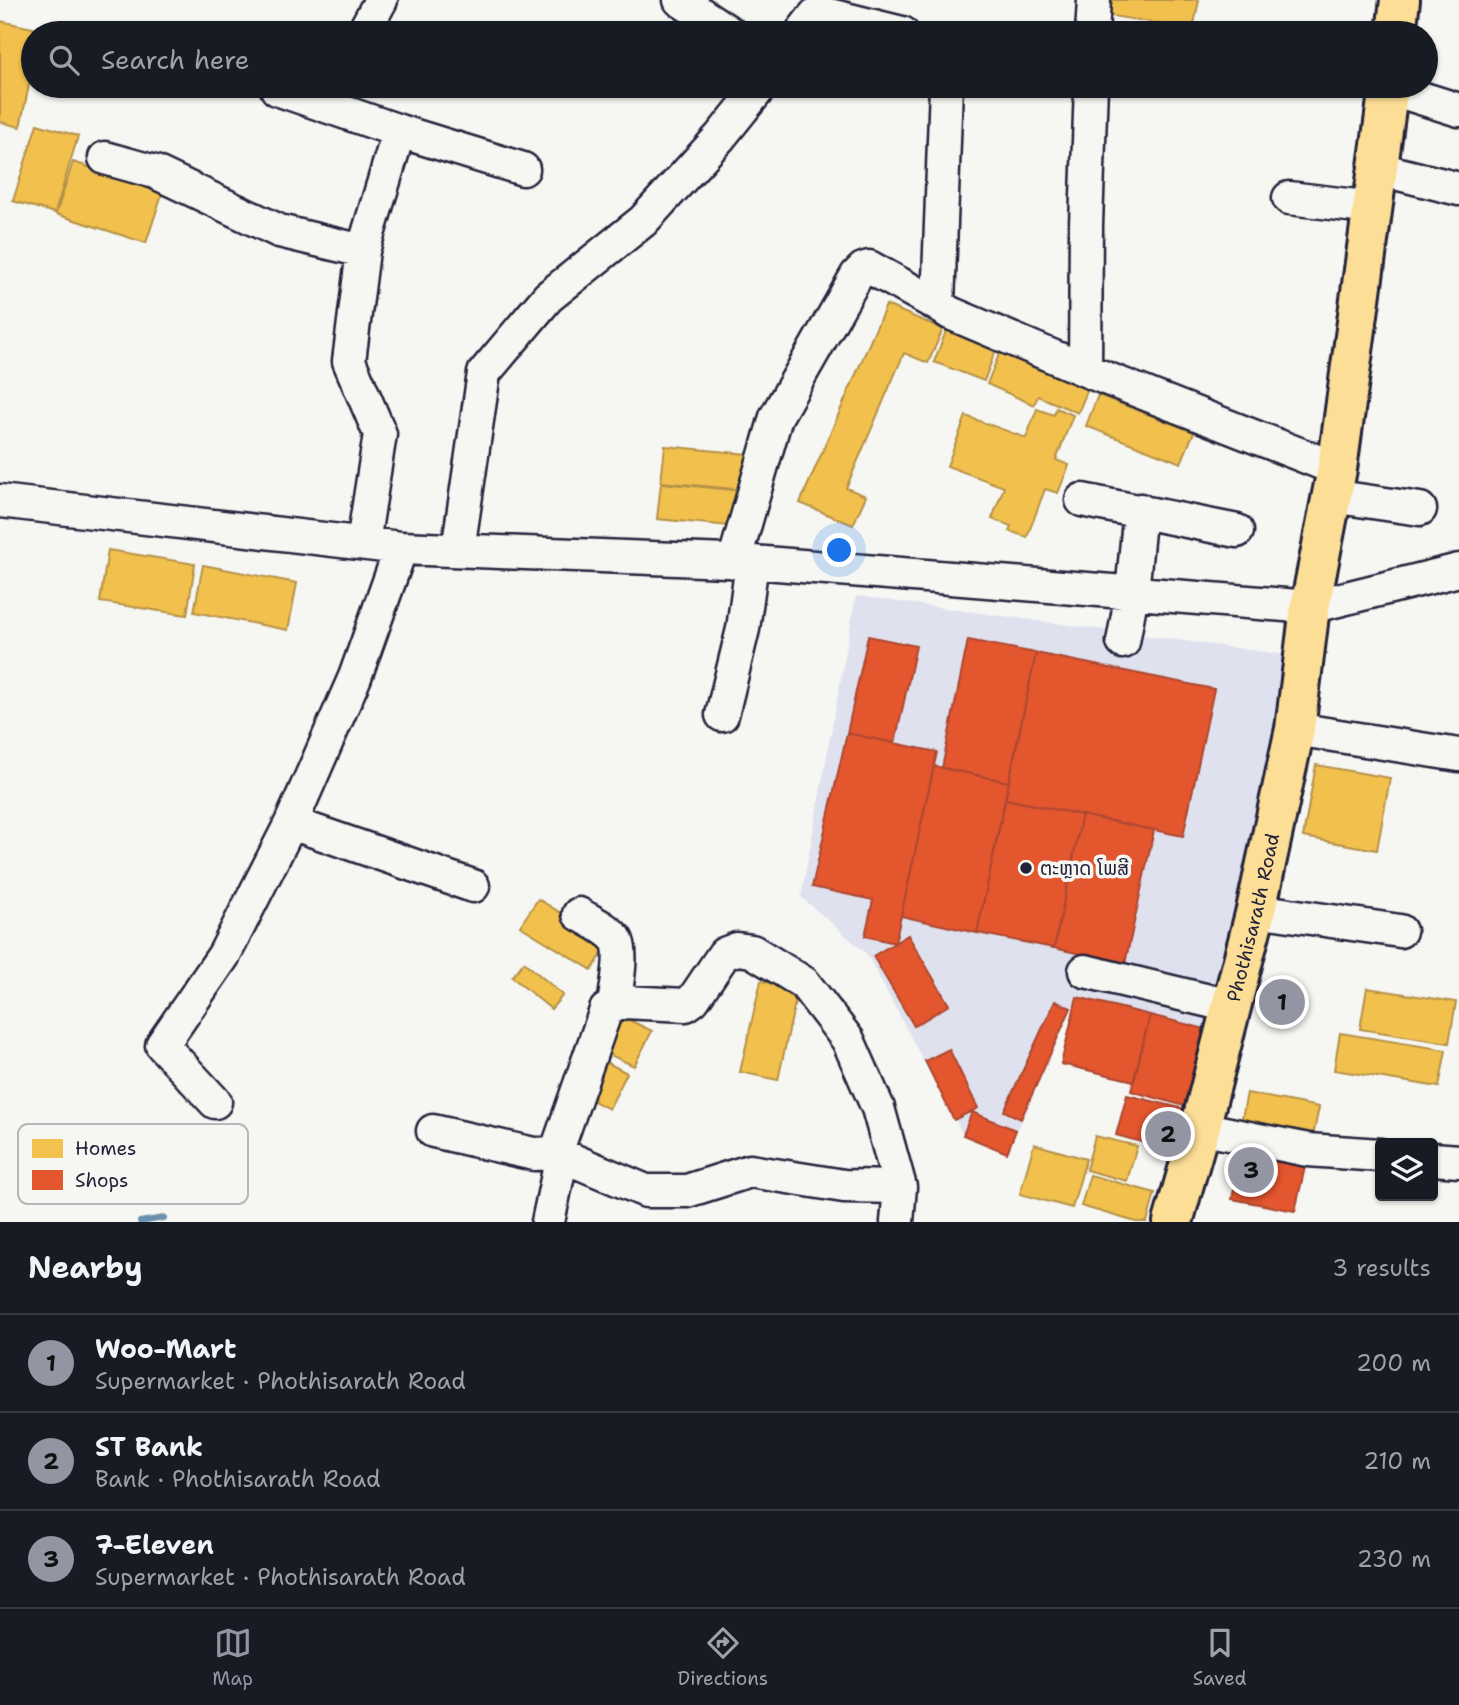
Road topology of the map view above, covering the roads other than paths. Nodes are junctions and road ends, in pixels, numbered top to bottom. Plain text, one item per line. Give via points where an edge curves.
1 (380, 0) edge
2 (680, 0) edge
3 (1094, 0) edge
4 (1400, 0) edge
5 (826, 8) edge
6 (369, 21) edge
7 (712, 21) edge
8 (810, 21) edge
9 (866, 21) edge
10 (1093, 21) edge
11 (1397, 21) edge
12 (338, 98) edge
13 (751, 98) edge
14 (946, 98) edge
15 (1091, 98) edge
16 (1388, 98) edge
17 (1422, 98) edge
18 (1459, 110) edge
19 (399, 131) junction
20 (105, 158) dead end
21 (523, 169) dead end
22 (1379, 169) junction
23 (1459, 189) edge
24 (1289, 198) dead end
25 (1373, 208) junction
26 (363, 251) junction
27 (938, 305) junction
28 (1085, 370) junction
29 (1334, 482) junction
30 (1082, 499) dead end
31 (0, 500) edge
32 (1420, 509) dead end
33 (1140, 510) junction
34 (1237, 531) dead end
35 (363, 543) junction
36 (401, 548) junction
37 (458, 550) junction
38 (743, 562) junction
39 (1459, 570) edge
40 (1132, 593) junction
41 (1310, 607) junction
42 (1123, 642) dead end
43 (722, 715) dead end
44 (1295, 729) junction
45 (1459, 755) edge
46 (291, 824) junction
47 (473, 887) dead end
48 (1256, 910) junction
49 (579, 914) dead end
50 (1400, 931) dead end
51 (1085, 971) dead end
52 (614, 1005) junction
53 (1230, 1006) junction
54 (215, 1102) dead end
55 (1200, 1128) junction
56 (433, 1131) dead end
57 (556, 1153) junction
58 (1375, 1155) edge
59 (1438, 1159) edge
60 (1459, 1161) edge
61 (900, 1186) junction
62 (548, 1222) edge
63 (897, 1222) edge
64 (1173, 1222) edge

1 - 6 street
2 - 7 street
3 - 10 street
4 - 11 main road
5 - 8 street
5 - 9 street
12 - 19 street
13 - 37 street via 643,221 548,297 484,373
14 - 27 street
15 - 28 street
16 - 22 main road, Phothisarath Road
17 - 18 street
19 - 21 street
19 - 26 street
20 - 26 street via 155,172 279,231
22 - 23 street
22 - 25 main road, Phothisarath Road
24 - 25 street
25 - 29 main road, Phothisarath Road
26 - 35 street via 349,361 380,434
27 - 28 street
27 - 38 street via 869,267 857,275 776,416
28 - 29 street
29 - 32 street
29 - 41 main road, Phothisarath Road
30 - 33 street
31 - 35 street
33 - 34 street
33 - 40 street
35 - 36 street
36 - 37 street
36 - 46 street via 355,677
37 - 38 street
38 - 40 street
38 - 43 street via 743,629
39 - 41 street
40 - 41 street
40 - 42 street
41 - 44 main road, Phothisarath Road
44 - 45 street
44 - 48 main road, Phothisarath Road
46 - 47 street
46 - 54 street via 225,955 162,1045
48 - 50 street
48 - 53 main road, Phothisarath Road
49 - 52 street via 618,941
51 - 53 street
52 - 57 street via 601,1022
52 - 61 street via 686,1005 724,954 737,949 752,951 804,983 848,1040 878,1108
53 - 55 main road, Phothisarath Road
55 - 58 street via 1308,1150
55 - 64 main road, Phothisarath Road
56 - 57 street via 534,1154
57 - 61 street via 646,1191 687,1191 750,1171 844,1186
57 - 62 street via 559,1170
59 - 60 street
61 - 63 street

